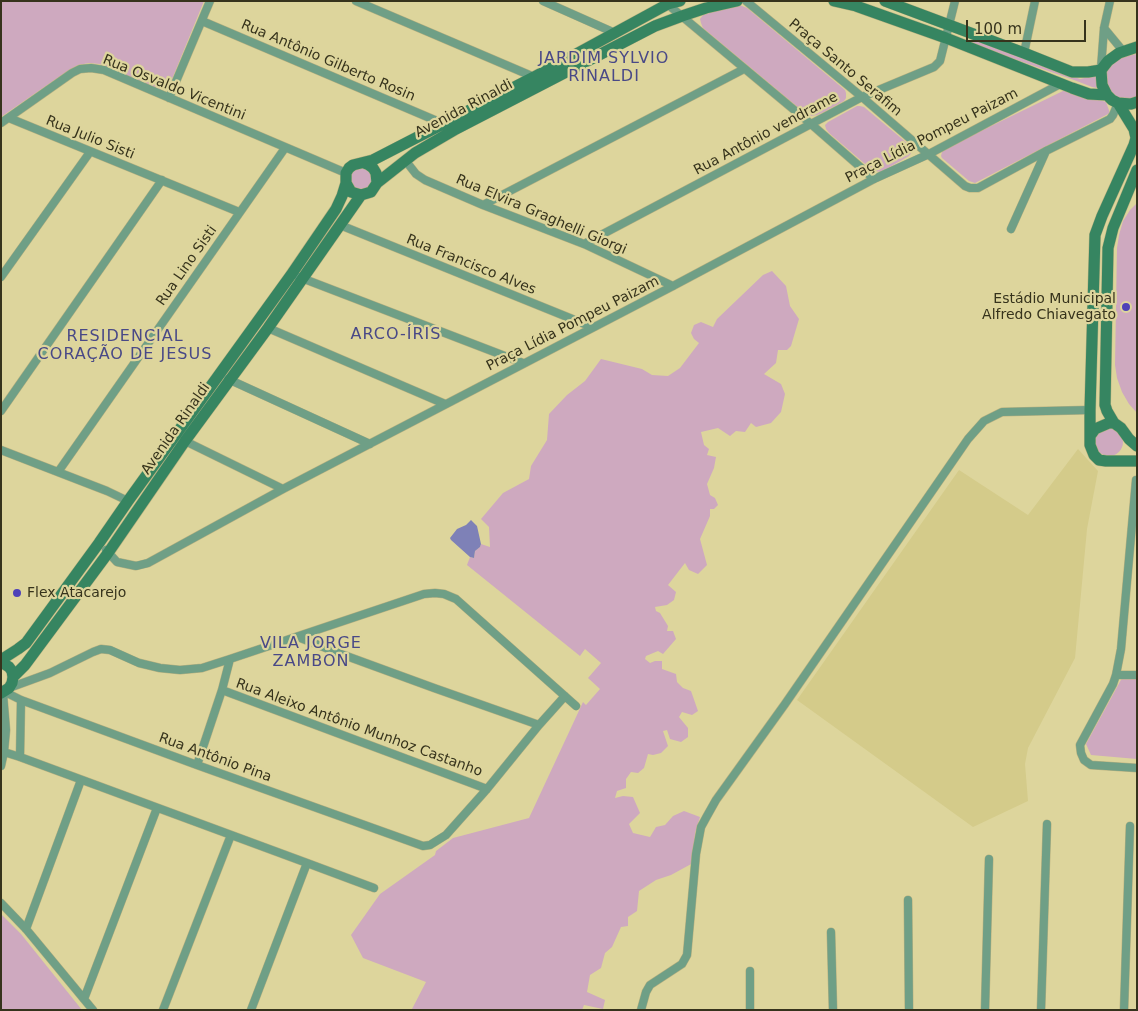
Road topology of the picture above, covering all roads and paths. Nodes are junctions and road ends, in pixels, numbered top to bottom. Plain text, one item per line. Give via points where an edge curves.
1 (210, 1) edge
2 (356, 1) edge
3 (543, 1) edge
4 (680, 1) edge
5 (737, 1) edge
6 (746, 1) edge
7 (834, 1) edge
8 (885, 1) edge
9 (955, 1) edge
10 (1034, 1) edge
11 (1110, 1) edge
12 (666, 3) edge
13 (682, 16) junction
14 (202, 21) junction
15 (950, 25) junction
16 (1104, 28) junction
17 (615, 33) junction
18 (946, 38) junction
19 (1137, 47) edge
20 (1123, 51) junction
21 (1024, 52) junction
22 (744, 69) junction
23 (1101, 69) junction
24 (534, 77) junction
25 (1062, 83) junction
26 (1107, 95) junction
27 (862, 97) junction
28 (169, 98) junction
29 (1137, 102) edge
30 (1118, 103) junction
31 (10, 118) junction
32 (1, 123) edge
33 (444, 124) junction
34 (811, 124) junction
35 (285, 148) junction
36 (1046, 151) junction
37 (90, 152) junction
38 (929, 154) junction
39 (405, 160) junction
40 (364, 163) junction
41 (1137, 170) edge
42 (346, 178) junction
43 (874, 179) junction
44 (162, 180) junction
45 (377, 183) junction
46 (361, 195) junction
47 (483, 205) junction
48 (239, 212) junction
49 (340, 225) junction
50 (1011, 229) dead end
51 (584, 244) junction
52 (291, 275) junction
53 (1, 277) edge
54 (303, 278) junction
55 (673, 286) junction
56 (592, 327) junction
57 (268, 328) junction
58 (523, 363) junction
59 (230, 379) junction
60 (216, 380) junction
61 (446, 404) junction
62 (1090, 410) junction
63 (1, 411) edge
64 (1114, 423) junction
65 (1090, 436) junction
66 (185, 441) junction
67 (1133, 443) edge
68 (370, 444) junction
69 (1, 450) edge
70 (1114, 461) junction
71 (1137, 461) edge
72 (58, 472) junction
73 (1136, 480) edge
74 (283, 488) junction
75 (128, 501) junction
76 (99, 543) junction
77 (108, 553) junction
78 (298, 637) junction
79 (230, 659) junction
80 (1, 661) edge
81 (1116, 675) junction
82 (1137, 675) edge
83 (6, 689) edge
84 (222, 690) junction
85 (565, 696) junction
86 (21, 700) junction
87 (576, 706) dead end
88 (539, 725) junction
89 (4, 752) junction
90 (20, 757) junction
91 (197, 765) junction
92 (1, 766) edge
93 (1137, 768) edge
94 (81, 780) junction
95 (487, 789) junction
96 (156, 808) junction
97 (1047, 824) dead end
98 (1130, 826) dead end
99 (231, 835) junction
100 (989, 859) dead end
101 (307, 863) junction
102 (374, 888) dead end
103 (908, 900) dead end
104 (1, 903) edge
105 (26, 929) junction
106 (831, 932) dead end
107 (750, 971) dead end
108 (84, 999) junction
109 (93, 1010) edge
110 (163, 1010) edge
111 (251, 1010) edge
112 (641, 1010) edge
113 (750, 1010) edge
114 (833, 1010) edge
115 (909, 1010) edge
116 (984, 1010) edge
117 (1040, 1010) edge
118 (1124, 1010) edge

1 - 14 street
2 - 24 street
3 - 17 street
4 - 12 main road, Avenida Rinaldi
5 - 13 main road, Avenida Rinaldi
6 - 27 street, Praça Santo Serafim
7 - 18 main road
8 - 15 main road
9 - 15 street, Rua Antônio vendrame
10 - 21 street
11 - 16 street
12 - 13 street
12 - 17 main road, Avenida Rinaldi
13 - 22 street
13 - 39 main road, Avenida Rinaldi via 648,30 456,129
14 - 28 street
14 - 33 street, Rua Antônio Gilberto Rosin
15 - 18 street, Rua Antônio vendrame
15 - 21 main road
16 - 20 street
16 - 23 street
17 - 24 main road, Avenida Rinaldi
18 - 25 main road
18 - 27 street, Rua Antônio vendrame via 940,61 934,67
19 - 20 main road
20 - 23 main road
21 - 23 main road via 1072,72
22 - 34 street
22 - 47 street
23 - 26 main road via 1102,85
24 - 33 main road, Avenida Rinaldi
25 - 26 main road via 1089,94
25 - 38 street, Praça Lídia Pompeu Paizam
26 - 30 main road
27 - 34 street, Rua Antônio vendrame
27 - 38 street, Praça Santo Serafim
28 - 31 street, Rua Osvaldo Vicentini via 104,70 80,69
28 - 35 street, Rua Osvaldo Vicentini
29 - 30 main road
30 - 36 street, Praça Santo Serafim via 1110,119
30 - 62 main road via 1136,138 1095,235
31 - 32 street, Rua Osvaldo Vicentini
31 - 37 street, Rua Julio Sisti
33 - 40 main road, Avenida Rinaldi
34 - 43 street
34 - 51 street, Rua Antônio vendrame
35 - 42 street, Rua Osvaldo Vicentini
35 - 48 street, Rua Lino Sisti
36 - 38 street, Praça Santo Serafim via 978,188 965,186
36 - 50 street
37 - 44 street, Rua Julio Sisti
37 - 53 street
38 - 43 street, Praça Lídia Pompeu Paizam
39 - 45 main road, Avenida Rinaldi
39 - 47 street, Rua Elvira Graghelli Giorgi via 425,180
40 - 42 main road via 349,168
40 - 45 main road via 373,168
41 - 64 main road via 1112,228 1108,248 1106,411
42 - 46 main road via 351,192
42 - 52 main road, Avenida Rinaldi via 336,209
43 - 55 street, Praça Lídia Pompeu Paizam
44 - 48 street, Rua Julio Sisti
44 - 63 street
45 - 46 main road via 371,192
46 - 49 main road, Avenida Rinaldi
47 - 51 street, Rua Elvira Graghelli Giorgi
48 - 72 street, Rua Lino Sisti
49 - 54 main road, Avenida Rinaldi
49 - 56 street, Rua Francisco Alves
51 - 55 street, Rua Elvira Graghelli Giorgi
52 - 54 street
52 - 60 main road, Avenida Rinaldi
54 - 57 main road, Avenida Rinaldi
54 - 58 street
55 - 56 street, Praça Lídia Pompeu Paizam
56 - 58 street, Praça Lídia Pompeu Paizam
57 - 59 main road, Avenida Rinaldi
57 - 61 street
58 - 61 street, Praça Lídia Pompeu Paizam
59 - 60 street
59 - 66 main road, Avenida Rinaldi
59 - 68 street
60 - 75 main road, Avenida Rinaldi
61 - 68 street, Praça Lídia Pompeu Paizam
62 - 65 main road
62 - 112 street via 1002,412 984,421 968,439 716,800 701,827 687,955 682,964 650,985
64 - 65 main road via 1095,429
64 - 67 main road
65 - 70 main road via 1094,455 1100,460
66 - 74 street
66 - 77 main road, Avenida Rinaldi
67 - 70 main road
68 - 74 street, Praça Lídia Pompeu Paizam
69 - 72 street
70 - 71 main road
72 - 75 street
73 - 81 street
74 - 77 street, Praça Lídia Pompeu Paizam via 143,565 117,562
75 - 76 main road, Avenida Rinaldi
76 - 77 street, Praça Lídia Pompeu Paizam
76 - 80 main road, Avenida Rinaldi via 26,643
77 - 83 main road, Avenida Rinaldi
78 - 79 street
78 - 85 street via 424,594 444,594 456,599
78 - 88 street
79 - 83 street via 202,668 180,670 139,663 101,649
79 - 84 street
80 - 83 main road via 12,671
81 - 82 street
81 - 93 street via 1080,745 1081,753 1091,765
83 - 86 street, Rua Antônio Pina
83 - 89 street
84 - 91 street
84 - 95 street, Rua Aleixo Antônio Munhoz Castanho
85 - 87 street
85 - 88 street
86 - 90 street
86 - 91 street, Rua Antônio Pina
88 - 95 street
89 - 90 street
89 - 92 street
90 - 94 street
91 - 95 street, Rua Antônio Pina via 423,846 430,846 446,834
94 - 96 street
94 - 105 street
96 - 99 street
96 - 108 street
97 - 117 street
98 - 118 street
99 - 101 street
99 - 110 street
100 - 116 street
101 - 102 street
101 - 111 street
103 - 115 street
104 - 105 street
105 - 108 street
106 - 114 street
107 - 113 street
108 - 109 street

